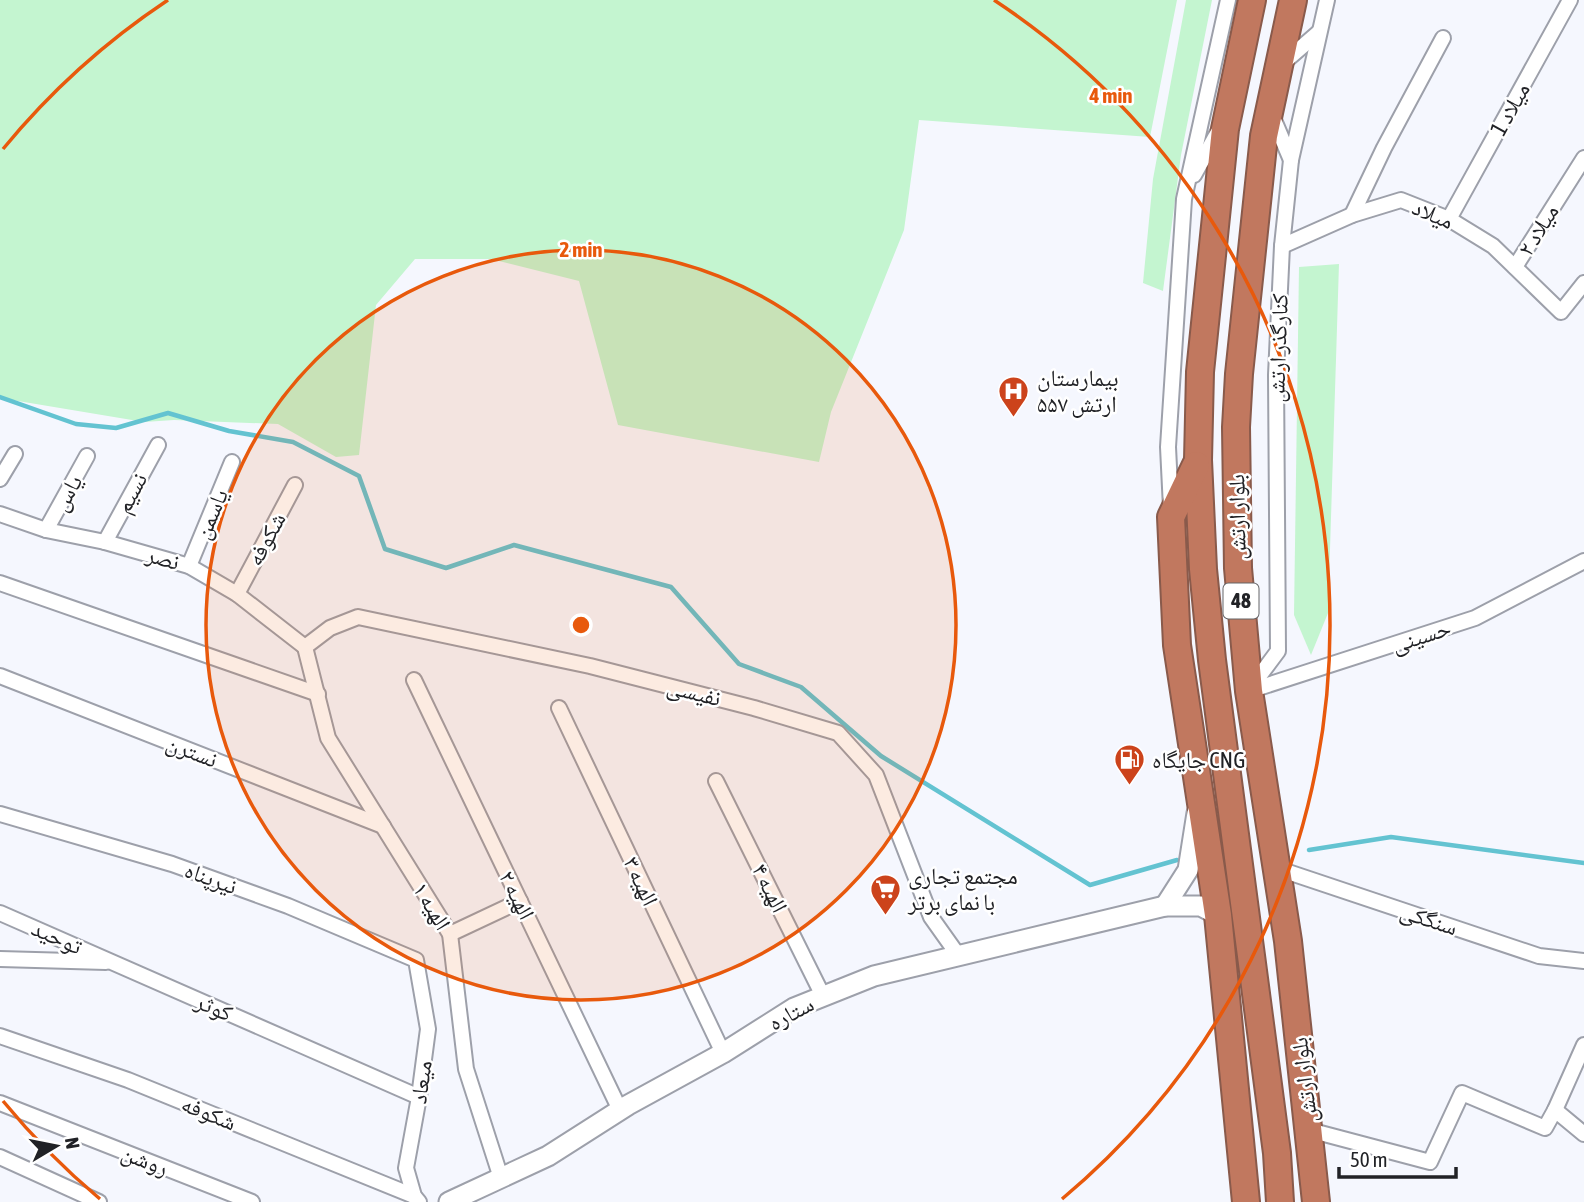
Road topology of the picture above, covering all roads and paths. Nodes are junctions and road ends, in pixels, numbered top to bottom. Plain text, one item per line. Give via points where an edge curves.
1 (1228, 0) edge
2 (1252, 0) edge
3 (1293, 0) edge
4 (1327, 0) edge
5 (1570, 0) edge
6 (1319, 32) junction
7 (1443, 38) dead end
8 (1278, 67) junction
9 (1269, 108) junction
10 (1227, 115) junction
11 (1584, 158) edge
12 (1291, 160) junction
13 (1186, 190) junction
14 (1352, 215) junction
15 (1449, 219) junction
16 (1282, 246) junction
17 (1515, 267) junction
18 (1584, 283) edge
19 (158, 444) dead end
20 (15, 454) dead end
21 (87, 456) dead end
22 (1198, 460) junction
23 (232, 463) dead end
24 (0, 479) edge
25 (295, 485) dead end
26 (0, 514) edge
27 (1171, 517) junction
28 (46, 530) junction
29 (105, 542) junction
30 (1584, 561) edge
31 (189, 566) junction
32 (0, 583) edge
33 (237, 594) junction
34 (304, 647) junction
35 (0, 676) edge
36 (414, 680) dead end
37 (1248, 691) junction
38 (318, 694) junction
39 (559, 708) dead end
40 (716, 781) dead end
41 (1199, 796) junction
42 (0, 814) edge
43 (1234, 820) junction
44 (383, 826) junction
45 (1276, 868) junction
46 (520, 901) junction
47 (1165, 906) junction
48 (0, 913) edge
49 (1218, 915) junction
50 (450, 934) junction
51 (958, 955) junction
52 (0, 959) edge
53 (416, 960) joint
54 (1584, 961) edge
55 (115, 962) junction
56 (823, 996) junction
57 (0, 1036) edge
58 (1584, 1045) edge
59 (723, 1053) junction
60 (419, 1097) junction
61 (0, 1103) edge
62 (620, 1110) junction
63 (1555, 1110) junction
64 (1309, 1130) junction
65 (1584, 1134) edge
66 (0, 1157) edge
67 (501, 1178) junction
68 (416, 1199) edge
69 (99, 1202) edge
70 (252, 1202) edge
71 (449, 1202) edge
72 (1247, 1202) edge
73 (1263, 1202) edge
74 (1280, 1202) edge
75 (1316, 1202) edge

1 - 13 street
2 - 10 highway, بلوار ارتش / 48
3 - 8 highway, بلوار ارتش / 48
4 - 6 street, کنارگذر ارتش
5 - 15 street, میلاد 1
6 - 8 street
6 - 12 street, کنارگذر ارتش
7 - 14 street
8 - 9 highway, بلوار ارتش / 48
9 - 12 street
9 - 37 highway, بلوار ارتش / 48 via 1236,427 1238,568
10 - 13 street
10 - 22 highway, بلوار ارتش / 48 via 1200,372
11 - 17 street, میلاد ۲
12 - 16 street, کنارگذر ارتش
13 - 27 street via 1168,447
14 - 15 street, میلاد via 1401,200
14 - 16 street, میلاد
15 - 17 street, میلاد via 1493,246
16 - 37 street, کنارگذر ارتش via 1276,375 1278,651
17 - 18 street, میلاد via 1561,312
19 - 29 street, نسیم
20 - 24 street
21 - 28 street, یاس
22 - 27 highway
22 - 43 highway, بلوار ارتش / 48 via 1203,569
23 - 31 street, یاسمن
25 - 33 street, شکوفه
26 - 28 street, نصر
27 - 41 highway via 1177,645
28 - 29 street, نصر
29 - 31 street, نصر
30 - 37 street, حسینی via 1475,618
31 - 33 street, نصر
32 - 38 street
33 - 34 street, نصر
34 - 38 street, الهیه ۱
34 - 51 street, نفیسی via 330,628 358,617 590,666 838,733 876,775 931,917
35 - 44 street, نسترن
36 - 46 street, الهیه ۲
37 - 45 highway, بلوار ارتش / 48
38 - 44 street, الهیه ۱ via 328,738
39 - 59 street, الهیه ۳
40 - 56 street, الهیه ۴
41 - 47 street via 1188,870
41 - 49 highway
42 - 53 street, نیرپناه via 172,864
43 - 73 highway, 48 via 1228,884
43 - 74 highway, بلوار ارتش
44 - 50 street, الهیه ۱
45 - 54 street, سنگکی via 1539,956
45 - 64 highway, بلوار ارتش / 48
46 - 50 street
46 - 62 street, الهیه ۲
47 - 49 street, ستاره via 1201,906
47 - 51 street, ستاره
48 - 55 street, توحید
49 - 72 highway
50 - 67 street, الهیه ۱ via 466,1069
51 - 56 street, ستاره via 874,976
52 - 55 street, کوثر
53 - 60 street, میعاد via 428,1029
55 - 60 street, کوثر
56 - 59 street, ستاره via 794,1008
57 - 68 street, شکوفه via 128,1080
58 - 63 street
59 - 62 street, ستاره
60 - 68 street, میعاد via 406,1168
61 - 70 street, روشن
62 - 67 street, ستاره via 548,1156
63 - 64 street via 1545,1128 1462,1093 1430,1162
63 - 65 street
64 - 75 highway, بلوار ارتش / 48
66 - 69 street
67 - 71 street, ستاره

